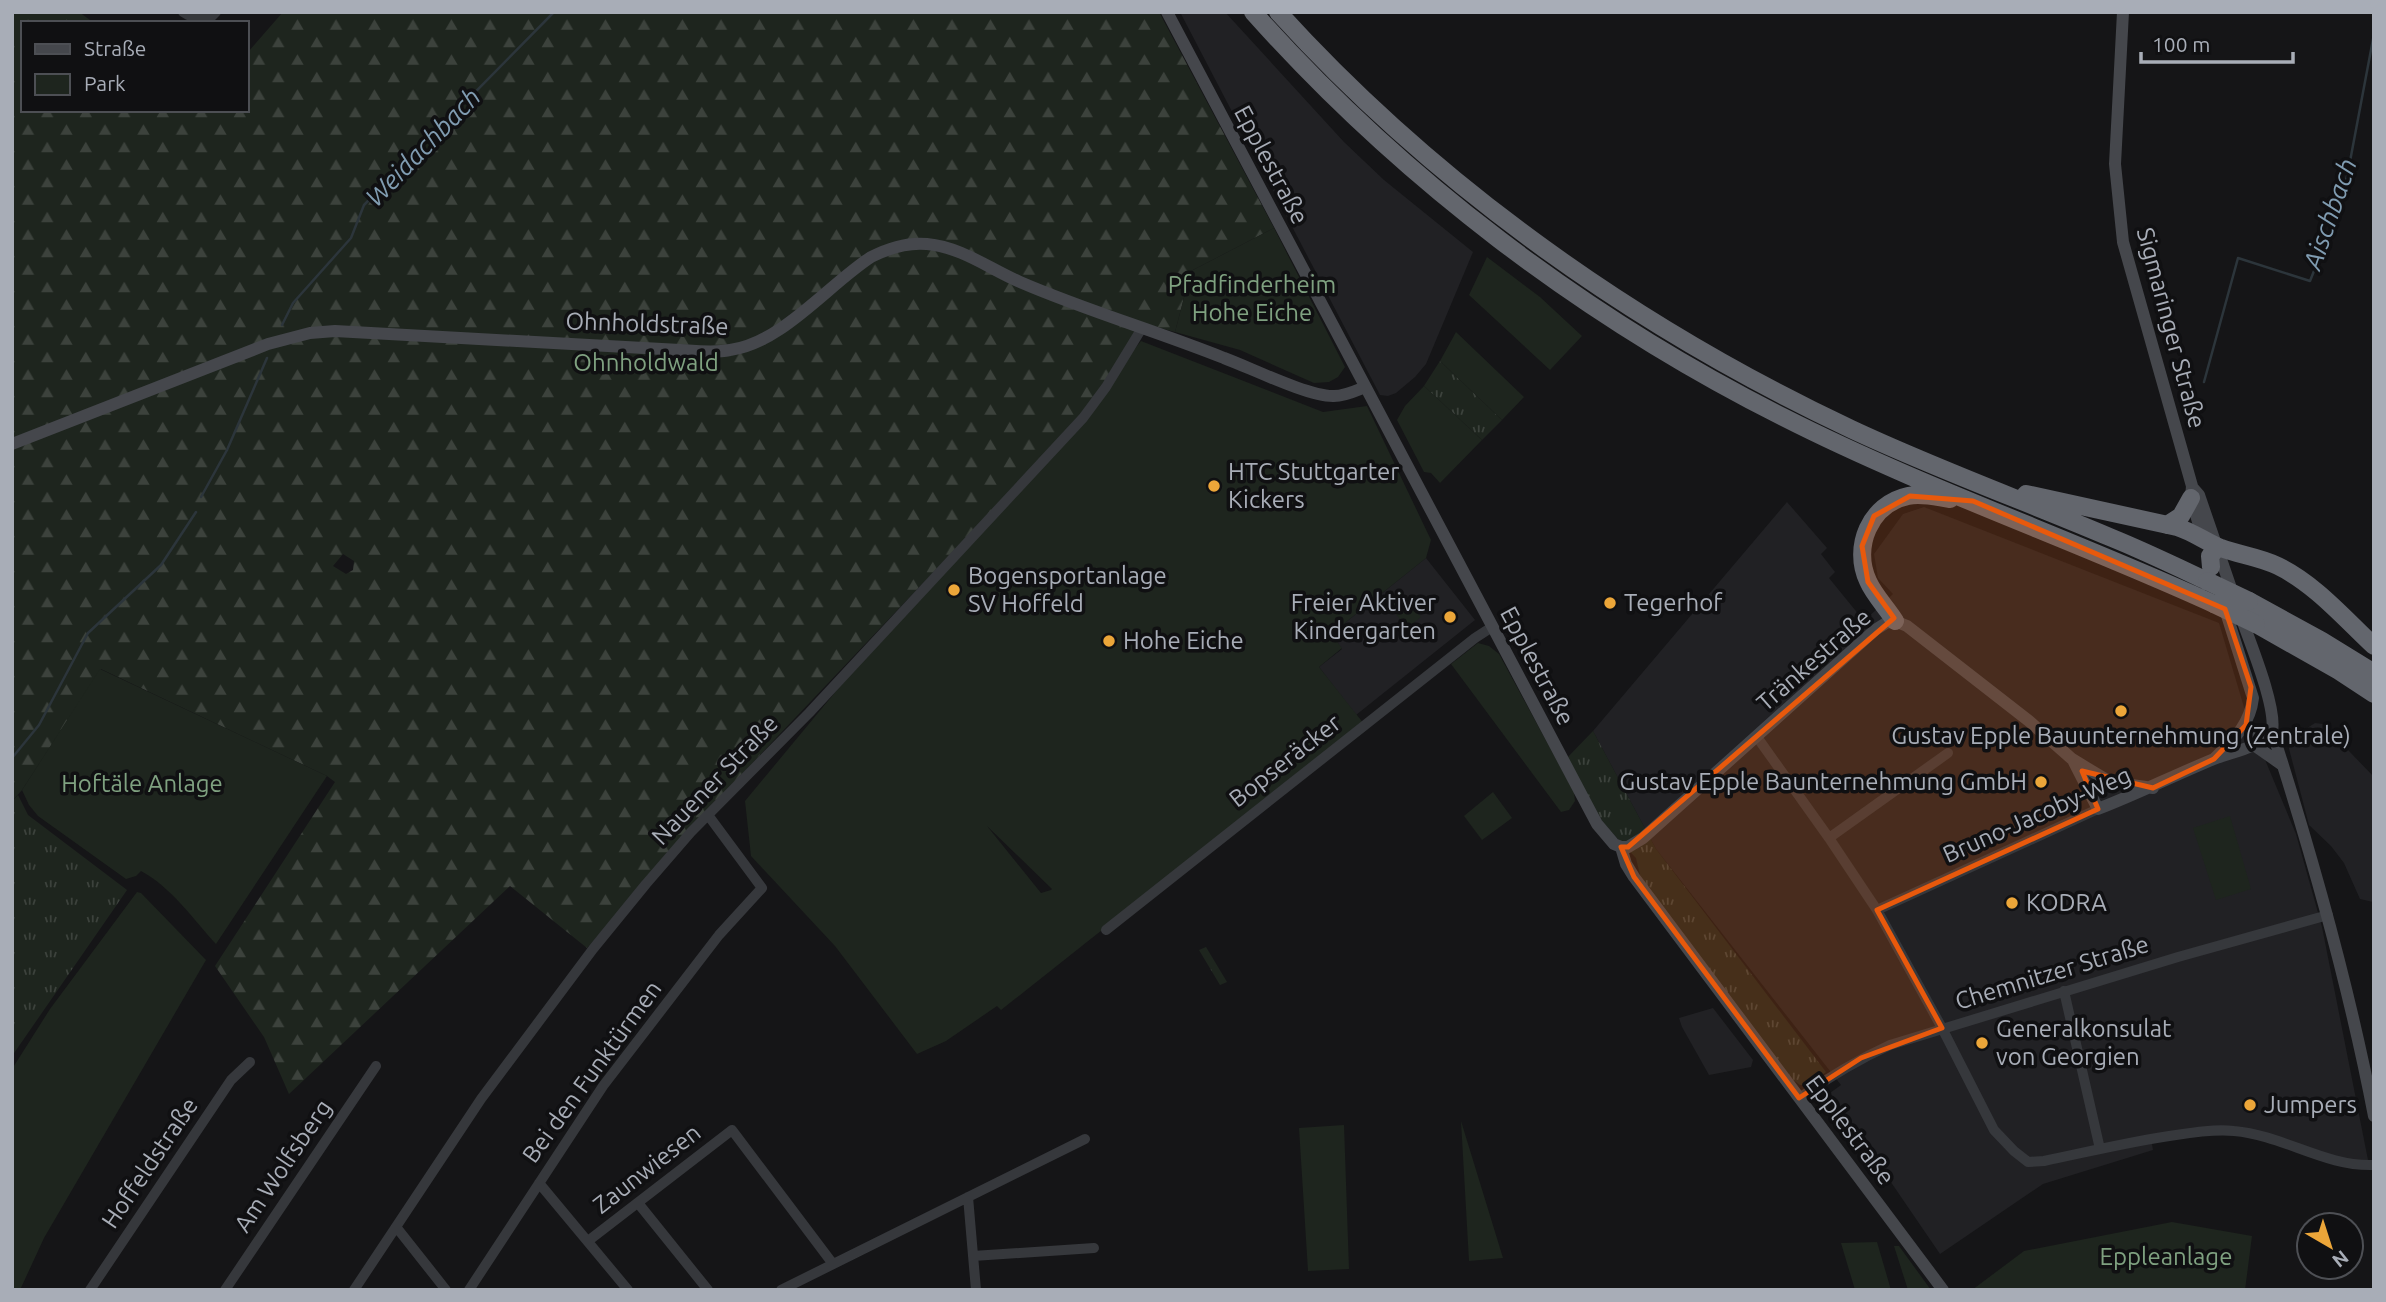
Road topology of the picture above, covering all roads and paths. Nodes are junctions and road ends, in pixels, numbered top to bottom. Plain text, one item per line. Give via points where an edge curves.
1 (183, 12) edge
2 (216, 12) edge
3 (1167, 12) edge
4 (1253, 12) edge
5 (1278, 12) edge
6 (2123, 12) edge
7 (1142, 328) junction
8 (1365, 387) junction
9 (12, 444) edge
10 (1981, 484) junction
11 (2191, 492) junction
12 (1973, 502) junction
13 (2167, 525) junction
14 (2210, 542) junction
15 (2209, 574) junction
16 (1895, 621) junction
17 (1492, 626) junction
18 (2374, 646) edge
19 (2374, 673) edge
20 (2374, 694) edge
21 (2246, 725) junction
22 (2272, 731) junction
23 (1757, 737) junction
24 (2254, 745) junction
25 (1948, 753) dead end
26 (2072, 759) junction
27 (2214, 759) junction
28 (2281, 764) junction
29 (2153, 788) junction
30 (2098, 809) junction
31 (708, 815) junction
32 (1829, 838) junction
33 (1620, 847) junction
34 (1877, 910) junction
35 (2328, 915) junction
36 (1106, 930) dead end
37 (2064, 992) junction
38 (1942, 1028) junction
39 (250, 1062) dead end
40 (376, 1066) dead end
41 (1800, 1098) junction
42 (2374, 1116) edge
43 (1085, 1139) dead end
44 (2100, 1149) junction
45 (2374, 1165) edge
46 (539, 1183) junction
47 (968, 1197) junction
48 (638, 1203) junction
49 (397, 1228) junction
50 (588, 1241) junction
51 (1094, 1248) dead end
52 (973, 1256) junction
53 (833, 1264) junction
54 (90, 1290) edge
55 (225, 1290) edge
56 (354, 1290) edge
57 (446, 1290) edge
58 (469, 1290) edge
59 (628, 1290) edge
60 (708, 1290) edge
61 (781, 1290) edge
62 (975, 1290) edge
63 (1943, 1290) edge

1 - 2 street via 211,17
3 - 8 main road, Epplestraße
4 - 12 highway via 1407,164 1499,240 1580,298 1659,349 1782,417
5 - 10 highway via 1419,149 1592,283 1789,398
6 - 11 main road, Sigmaringer Straße via 2115,164 2123,242
7 - 8 main road, Ohnholdstraße via 1315,393 1335,396
7 - 9 main road, Ohnholdstraße via 1019,281 957,251 911,244 871,257 775,331 729,351 310,333 268,344
7 - 31 street, Nauener Straße via 1083,418
8 - 17 main road, Epplestraße
10 - 13 highway
10 - 15 highway
11 - 13 highway via 2181,516
11 - 14 main road, Sigmaringer Straße via 2199,495
12 - 16 highway via 1910,496 1886,506 1866,529 1862,546 1868,582
12 - 20 highway, bridge via 2143,571 2256,624
13 - 14 highway
14 - 15 highway
14 - 18 highway via 2292,573
14 - 22 main road, Sigmaringer Straße via 2269,703
15 - 19 highway, bridge
15 - 21 main road via 2251,687 2252,712
16 - 23 main road, Tränkestraße via 1875,630
16 - 26 main road, Tränkestraße via 1991,691
17 - 33 main road, Epplestraße via 1597,824
17 - 36 street, Bopseräcker
21 - 24 main road
21 - 27 main road, Bruno-Jacoby-Weg
22 - 24 main road, Bruno-Jacoby-Weg
22 - 28 main road, Sigmaringer Straße
23 - 32 street
23 - 33 main road, Tränkestraße via 1643,838
24 - 27 main road, Bruno-Jacoby-Weg
24 - 28 main road
25 - 32 street
26 - 29 main road, Tränkestraße via 2105,779
26 - 30 main road, Tränkestraße
27 - 29 main road, Bruno-Jacoby-Weg
28 - 35 main road, Sigmaringer Straße
29 - 30 main road, Bruno-Jacoby-Weg
30 - 34 street, Bruno-Jacoby-Weg
31 - 46 street, Bei den Funktürmen via 762,888 719,935 603,1086
31 - 49 street, Nauener Straße via 593,949 481,1099
32 - 34 street
33 - 41 main road, Epplestraße via 1634,877
34 - 38 street
35 - 37 street, Chemnitzer Straße
35 - 42 main road, Sigmaringer Straße
37 - 38 street, Chemnitzer Straße
37 - 44 street
38 - 41 street, Chemnitzer Straße via 1861,1058
38 - 44 street via 1994,1130 2021,1157 2028,1162 2044,1161
39 - 54 street, Hoffeldstraße via 231,1080
40 - 55 street, Am Wolfsberg
41 - 63 main road, Epplestraße
43 - 47 street
44 - 45 street via 2211,1130 2236,1131 2277,1139 2351,1165
46 - 50 street
46 - 58 street, Bei den Funktürmen
47 - 52 street
47 - 53 street
48 - 50 street, Zaunwiesen
48 - 53 street, Zaunwiesen via 732,1130
48 - 60 street
49 - 56 street, Nauener Straße
49 - 57 street
50 - 59 street
51 - 52 street
52 - 62 street
53 - 61 street

